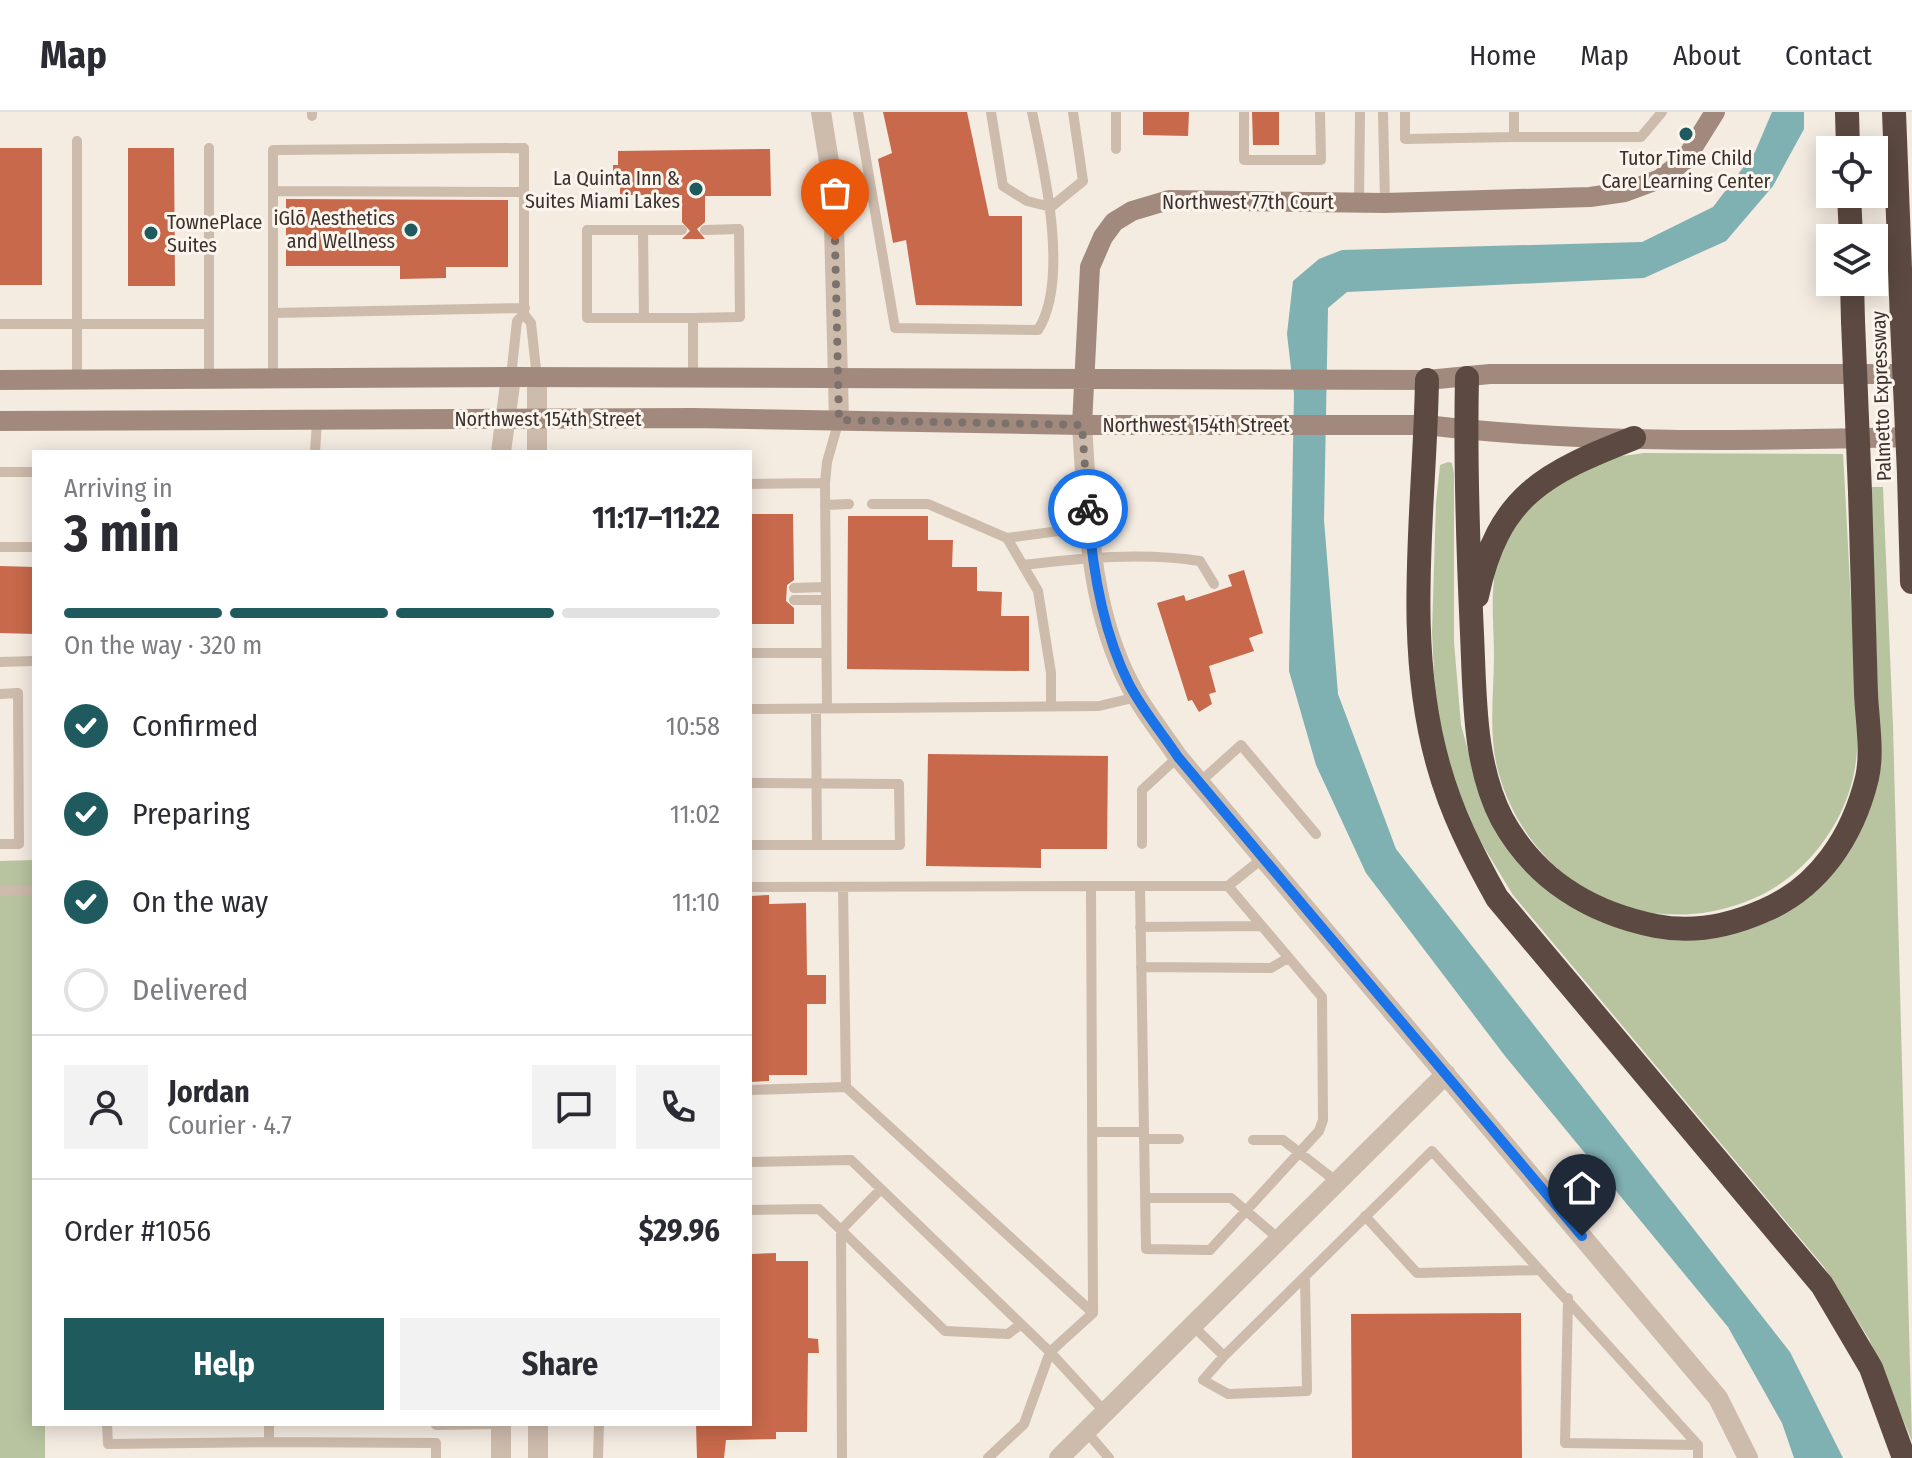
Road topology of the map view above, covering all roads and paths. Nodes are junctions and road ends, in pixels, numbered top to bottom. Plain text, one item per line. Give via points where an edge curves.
1 (821, 112) edge
2 (858, 112) edge
3 (991, 112) edge
4 (1032, 112) edge
5 (1073, 112) edge
6 (1116, 112) edge
7 (1244, 112) edge
8 (1320, 112) edge
9 (1360, 112) edge
10 (1383, 112) edge
11 (1405, 112) edge
12 (1514, 112) edge
13 (1662, 112) edge
14 (1715, 112) edge
15 (1847, 112) edge
16 (1894, 112) edge
17 (1848, 136) edge
18 (1514, 137) junction
19 (1405, 139) junction
20 (1384, 140) junction
21 (77, 141) dead end
22 (209, 148) dead end
23 (1116, 149) dead end
24 (273, 191) junction
25 (524, 192) junction
26 (1359, 202) junction
27 (1385, 203) junction
28 (1051, 207) junction
29 (643, 230) junction
30 (682, 230) dead end
31 (705, 230) dead end
32 (1852, 296) edge
33 (525, 311) junction
34 (273, 313) junction
35 (644, 318) junction
36 (693, 318) junction
37 (0, 324) edge
38 (77, 324) junction
39 (209, 324) junction
40 (1912, 374) edge
41 (511, 377) junction
42 (537, 378) junction
43 (693, 378) junction
44 (1467, 378) junction
45 (209, 379) junction
46 (273, 379) junction
47 (839, 379) junction
48 (0, 380) edge
49 (77, 380) junction
50 (1082, 380) junction
51 (1427, 380) junction
52 (505, 419) junction
53 (537, 419) junction
54 (839, 420) junction
55 (0, 421) edge
56 (317, 422) junction
57 (1082, 425) junction
58 (1426, 425) junction
59 (1466, 430) junction
60 (1912, 437) edge
61 (1634, 438) junction
62 (315, 450) edge
63 (501, 450) edge
64 (537, 450) edge
65 (0, 472) edge
66 (32, 472) edge
67 (825, 483) junction
68 (752, 484) edge
69 (849, 504) dead end
70 (872, 504) dead end
71 (825, 505) junction
72 (1089, 527) junction
73 (1007, 538) junction
74 (0, 547) edge
75 (32, 547) edge
76 (1092, 557) junction
77 (1023, 565) junction
78 (1912, 582) edge
79 (1214, 584) dead end
80 (825, 587) junction
81 (794, 588) dead end
82 (794, 600) dead end
83 (826, 600) junction
84 (1471, 622) junction
85 (752, 653) edge
86 (826, 653) junction
87 (32, 661) edge
88 (0, 662) edge
89 (0, 694) edge
90 (1137, 697) junction
91 (1051, 706) junction
92 (752, 709) edge
93 (821, 709) junction
94 (1178, 757) junction
95 (1200, 782) junction
96 (752, 783) edge
97 (816, 783) junction
98 (1316, 834) dead end
99 (0, 844) edge
100 (1142, 844) dead end
101 (752, 845) edge
102 (817, 845) junction
103 (1263, 858) junction
104 (1091, 886) junction
105 (1140, 886) junction
106 (1228, 886) junction
107 (752, 887) edge
108 (843, 887) junction
109 (32, 890) edge
110 (0, 891) edge
111 (1260, 926) junction
112 (1140, 927) junction
113 (1288, 958) junction
114 (1141, 967) junction
115 (1446, 1074) junction
116 (846, 1087) junction
117 (752, 1090) edge
118 (1092, 1132) junction
119 (1144, 1135) junction
120 (1179, 1139) dead end
121 (1253, 1140) dead end
122 (1300, 1152) junction
123 (752, 1162) edge
124 (1337, 1182) junction
125 (881, 1189) junction
126 (1146, 1198) junction
127 (1248, 1209) junction
128 (752, 1210) edge
129 (1365, 1216) junction
130 (841, 1230) junction
131 (1279, 1239) junction
132 (1540, 1270) junction
133 (1305, 1277) junction
134 (1568, 1298) junction
135 (1093, 1313) junction
136 (1021, 1324) junction
137 (1192, 1325) junction
138 (1050, 1352) junction
139 (1224, 1356) junction
140 (1105, 1412) junction
141 (107, 1426) edge
142 (269, 1426) edge
143 (436, 1426) edge
144 (499, 1426) edge
145 (538, 1426) edge
146 (599, 1426) edge
147 (1086, 1431) junction
148 (269, 1442) junction
149 (436, 1443) junction
150 (1698, 1445) junction
151 (436, 1458) edge
152 (501, 1458) edge
153 (538, 1458) edge
154 (598, 1458) edge
155 (842, 1458) edge
156 (988, 1458) edge
157 (1059, 1458) edge
158 (1109, 1458) edge
159 (1698, 1458) edge
160 (1748, 1458) edge
161 (1904, 1458) edge

1 - 47 street via 833,186
2 - 28 lane via 895,328 1038,330 1050,311
3 - 28 lane via 1003,186 1027,201
4 - 28 lane
5 - 28 lane via 1083,181
6 - 23 lane
7 - 8 lane via 1244,160 1321,160
9 - 26 lane
10 - 20 lane
11 - 19 lane
12 - 18 lane
13 - 18 lane via 1641,137
14 - 27 main road, Northwest 77th Court via 1685,160 1660,179 1625,192
15 - 17 highway
16 - 78 highway, Palmetto Expressway, bridge
18 - 19 lane
19 - 20 lane
20 - 27 lane
21 - 38 lane
22 - 39 lane
24 - 25 lane
24 - 25 lane via 273,150 524,148
24 - 34 lane
25 - 33 lane
26 - 27 main road, Northwest 77th Court
26 - 50 main road, Northwest 77th Court via 1169,200 1150,203 1114,222 1090,267
29 - 30 lane
29 - 35 lane
29 - 35 lane via 587,230 587,318
31 - 36 lane via 739,229 740,317
32 - 84 highway, bridge via 1868,775 1854,820 1827,866 1781,904 1736,923 1678,930 1618,918 1565,892 1529,858 1502,818 1485,772
33 - 34 lane
33 - 41 lane via 517,321
33 - 42 lane
34 - 46 lane
35 - 36 lane
36 - 43 lane
37 - 38 lane
38 - 39 lane
38 - 49 lane
39 - 45 lane
40 - 44 main road, Northwest 154th Street
41 - 42 main road, Northwest 154th Street
41 - 46 main road, Northwest 154th Street
41 - 52 street
42 - 43 main road, Northwest 154th Street
42 - 53 street
43 - 47 main road, Northwest 154th Street
44 - 51 main road, Northwest 154th Street
44 - 59 highway
45 - 46 main road, Northwest 154th Street
45 - 49 main road, Northwest 154th Street
47 - 50 main road, Northwest 154th Street
47 - 54 street
48 - 49 main road, Northwest 154th Street
50 - 51 main road, Northwest 154th Street
50 - 57 main road, Northwest 77th Court
51 - 58 highway
52 - 53 main road, Northwest 154th Street
52 - 56 main road, Northwest 154th Street
52 - 63 street
53 - 54 main road, Northwest 154th Street
53 - 64 street
54 - 57 main road, Northwest 154th Street
54 - 67 lane
55 - 56 main road, Northwest 154th Street
56 - 62 lane
57 - 58 main road, Northwest 154th Street
57 - 72 street, Northwest 77th Court
58 - 59 main road, Northwest 154th Street
58 - 161 highway via 1418,628 1435,750 1462,833 1497,898 1822,1285 1871,1368
59 - 61 main road, Northwest 154th Street
59 - 84 highway
60 - 61 main road, Northwest 154th Street
61 - 84 highway via 1561,469 1511,511 1488,550
65 - 66 lane
67 - 68 lane
67 - 71 lane
69 - 71 lane
70 - 73 lane via 928,504
71 - 80 lane
72 - 73 lane
72 - 76 street, Northwest 77th Court
73 - 77 lane
74 - 75 lane
76 - 77 lane
76 - 79 lane via 1200,561
76 - 90 street, Northwest 77th Court via 1105,623
77 - 91 lane via 1038,591
80 - 81 lane
80 - 83 lane
82 - 83 lane
83 - 86 lane
85 - 86 lane
86 - 93 lane
87 - 88 lane
89 - 99 lane via 18,693 19,844
90 - 91 lane via 1099,706
90 - 94 street, Northwest 77th Court
91 - 93 lane
92 - 93 lane
93 - 97 lane
94 - 95 street, Northwest 77th Court
94 - 100 lane via 1142,790
95 - 98 lane via 1241,745
95 - 103 street, Northwest 77th Court
96 - 97 lane
97 - 102 lane
97 - 102 lane via 899,784 900,845
101 - 102 lane
103 - 106 lane
103 - 115 street, Northwest 77th Court
104 - 105 lane
104 - 108 lane
104 - 118 lane
105 - 106 lane
105 - 112 lane
106 - 111 lane
107 - 108 lane
108 - 116 lane
109 - 110 lane
111 - 112 lane
111 - 113 lane
112 - 114 lane
113 - 114 lane via 1271,968
113 - 122 lane via 1322,997 1323,1120
114 - 119 lane
115 - 124 street
115 - 160 street, Northwest 77th Court via 1718,1398
116 - 117 lane
116 - 135 lane
118 - 119 lane
118 - 135 lane
119 - 120 lane
119 - 126 lane
121 - 122 lane via 1283,1140
122 - 124 lane
122 - 127 lane
123 - 125 lane via 851,1160
124 - 131 street
125 - 130 lane
125 - 136 lane
126 - 127 lane via 1231,1198
126 - 127 lane via 1146,1249 1210,1250
127 - 131 lane
128 - 130 lane via 819,1209
129 - 132 lane via 1417,1273
129 - 132 lane via 1432,1151
129 - 133 lane
130 - 136 lane via 945,1331 1008,1334
130 - 155 lane
131 - 137 street
132 - 134 lane
133 - 139 lane
133 - 139 lane via 1307,1391 1228,1394 1203,1380
134 - 150 lane
134 - 150 lane via 1565,1443
135 - 138 lane
136 - 138 lane
137 - 139 lane
137 - 140 street
138 - 140 lane
138 - 156 lane via 1024,1424
140 - 147 street
141 - 148 lane via 108,1444
142 - 148 lane
143 - 149 lane
144 - 152 street
145 - 153 street
146 - 154 lane
147 - 157 street
147 - 158 lane
148 - 149 lane
149 - 151 lane
150 - 159 lane

